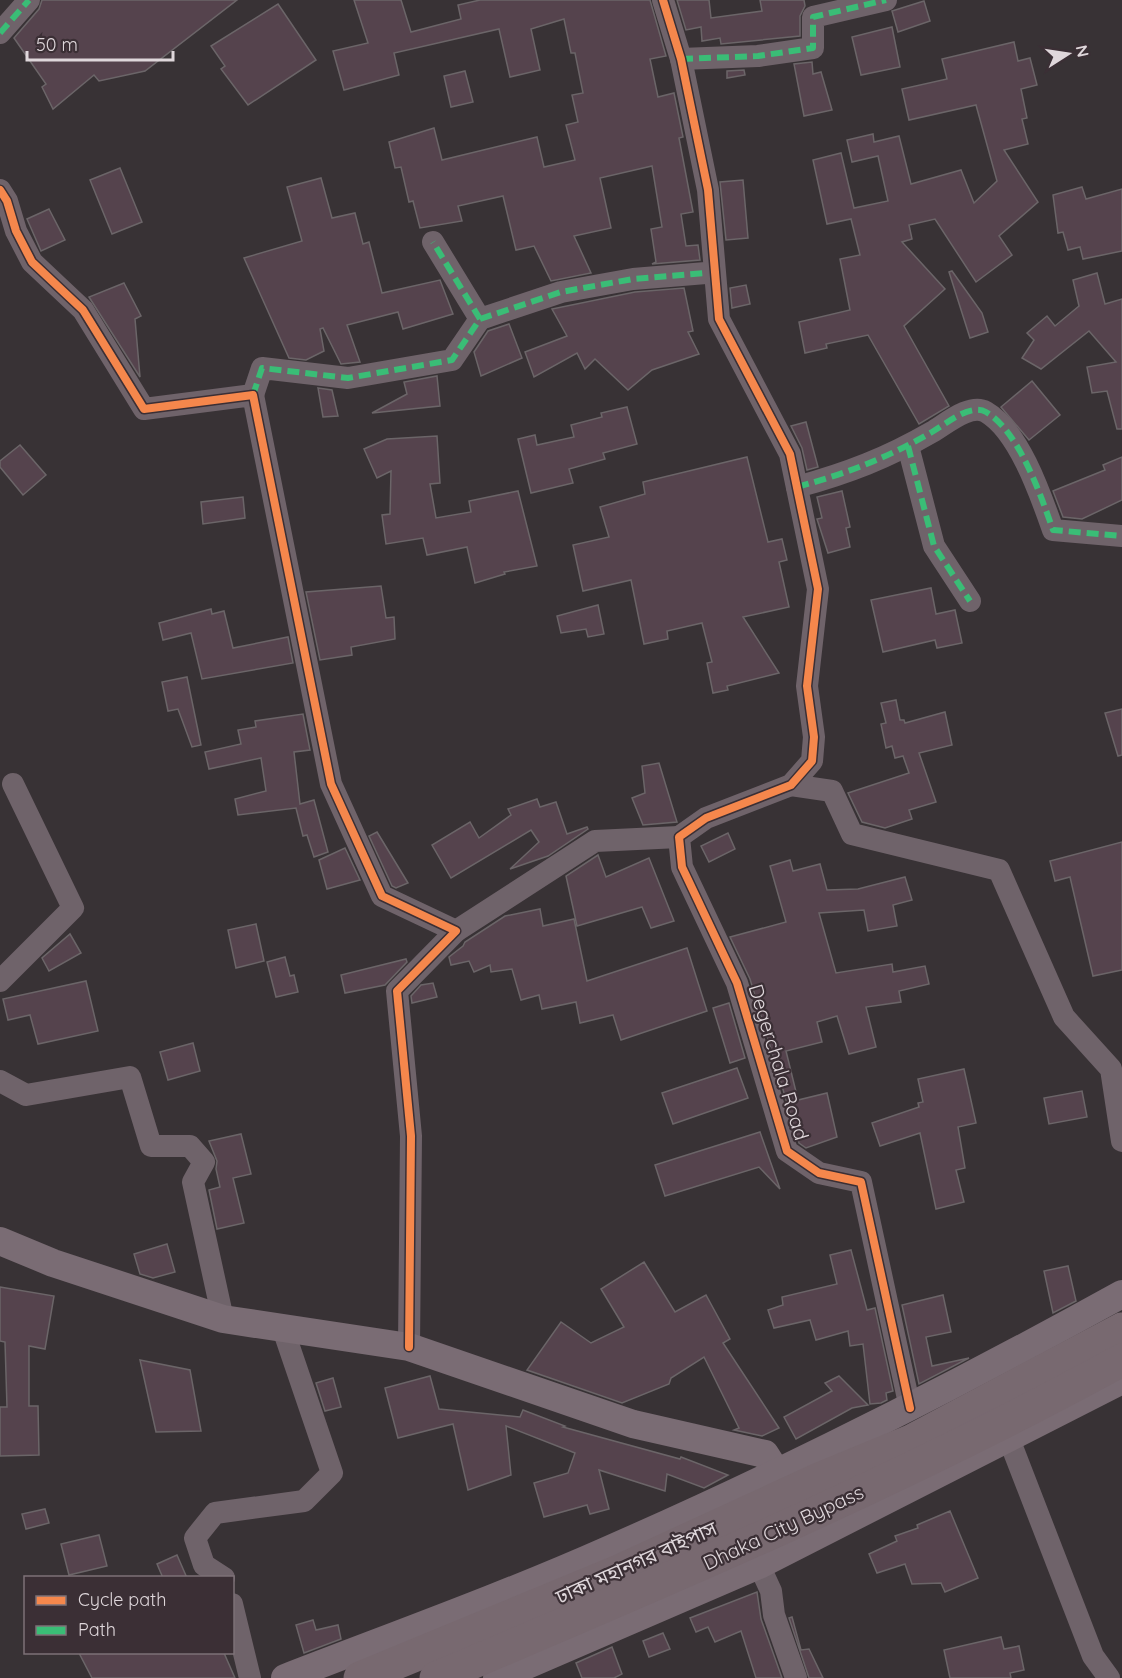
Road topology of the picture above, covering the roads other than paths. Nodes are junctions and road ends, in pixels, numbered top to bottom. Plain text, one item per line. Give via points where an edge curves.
1 (29, 0) edge
2 (663, 0) edge
3 (886, 0) edge
4 (0, 33) edge
5 (681, 59) junction
6 (0, 190) edge
7 (433, 242) dead end
8 (706, 273) dead end
9 (480, 319) junction
10 (253, 395) junction
11 (908, 446) junction
12 (797, 487) junction
13 (1122, 536) edge
14 (970, 601) dead end
15 (13, 784) dead end
16 (791, 785) junction
17 (679, 837) junction
18 (456, 931) junction
19 (0, 981) edge
20 (0, 1081) edge
21 (1122, 1141) edge
22 (0, 1241) edge
23 (1122, 1294) edge
24 (223, 1319) junction
25 (283, 1329) junction
26 (1122, 1329) edge
27 (409, 1347) junction
28 (1122, 1360) edge
29 (1122, 1380) edge
30 (910, 1408) junction
31 (1010, 1439) junction
32 (777, 1473) junction
33 (759, 1565) junction
34 (221, 1576) edge
35 (234, 1612) edge
36 (250, 1678) edge
37 (285, 1678) edge
38 (360, 1678) edge
39 (436, 1678) edge
40 (497, 1678) edge
41 (796, 1678) edge
42 (1109, 1678) edge

1 - 4 street
2 - 5 street
3 - 5 street via 813,17 813,48 758,56
5 - 12 street via 708,190 719,319 790,454
6 - 10 street via 32,262 83,310 144,409
7 - 9 street
8 - 9 street via 633,279 561,292
9 - 10 street via 452,360 348,378 262,368
10 - 18 street via 331,784 382,896
11 - 12 street via 856,470
11 - 13 street via 969,411 984,411 1002,426 1031,471 1053,530
11 - 14 street via 934,546
12 - 16 street via 818,590 807,686 814,738 812,761
15 - 19 street via 73,908
16 - 17 street via 706,818
16 - 21 street via 832,791 852,834 999,870 1064,1017 1111,1069
17 - 18 street via 595,841
17 - 30 street, Degerchala Road via 682,867 737,983 787,1151 819,1173 861,1182
18 - 27 street via 397,991 411,1136
20 - 24 street via 26,1095 130,1077 151,1146 190,1146 204,1162 193,1182
22 - 24 main road via 53,1263
23 - 30 main road
24 - 25 main road
25 - 27 main road
25 - 34 street via 332,1473 304,1501 215,1513 195,1538 204,1565
26 - 38 highway, ঢাকা মহানগর বাইপাস via 911,1441 619,1571
27 - 32 main road via 633,1424 765,1454
28 - 39 highway, Dhaka City Bypass via 1004,1423 828,1508
29 - 31 main road
30 - 32 main road
31 - 33 main road
31 - 42 street via 1093,1656
32 - 37 main road via 606,1551
33 - 40 main road
33 - 41 street via 771,1591 774,1615
35 - 36 street

